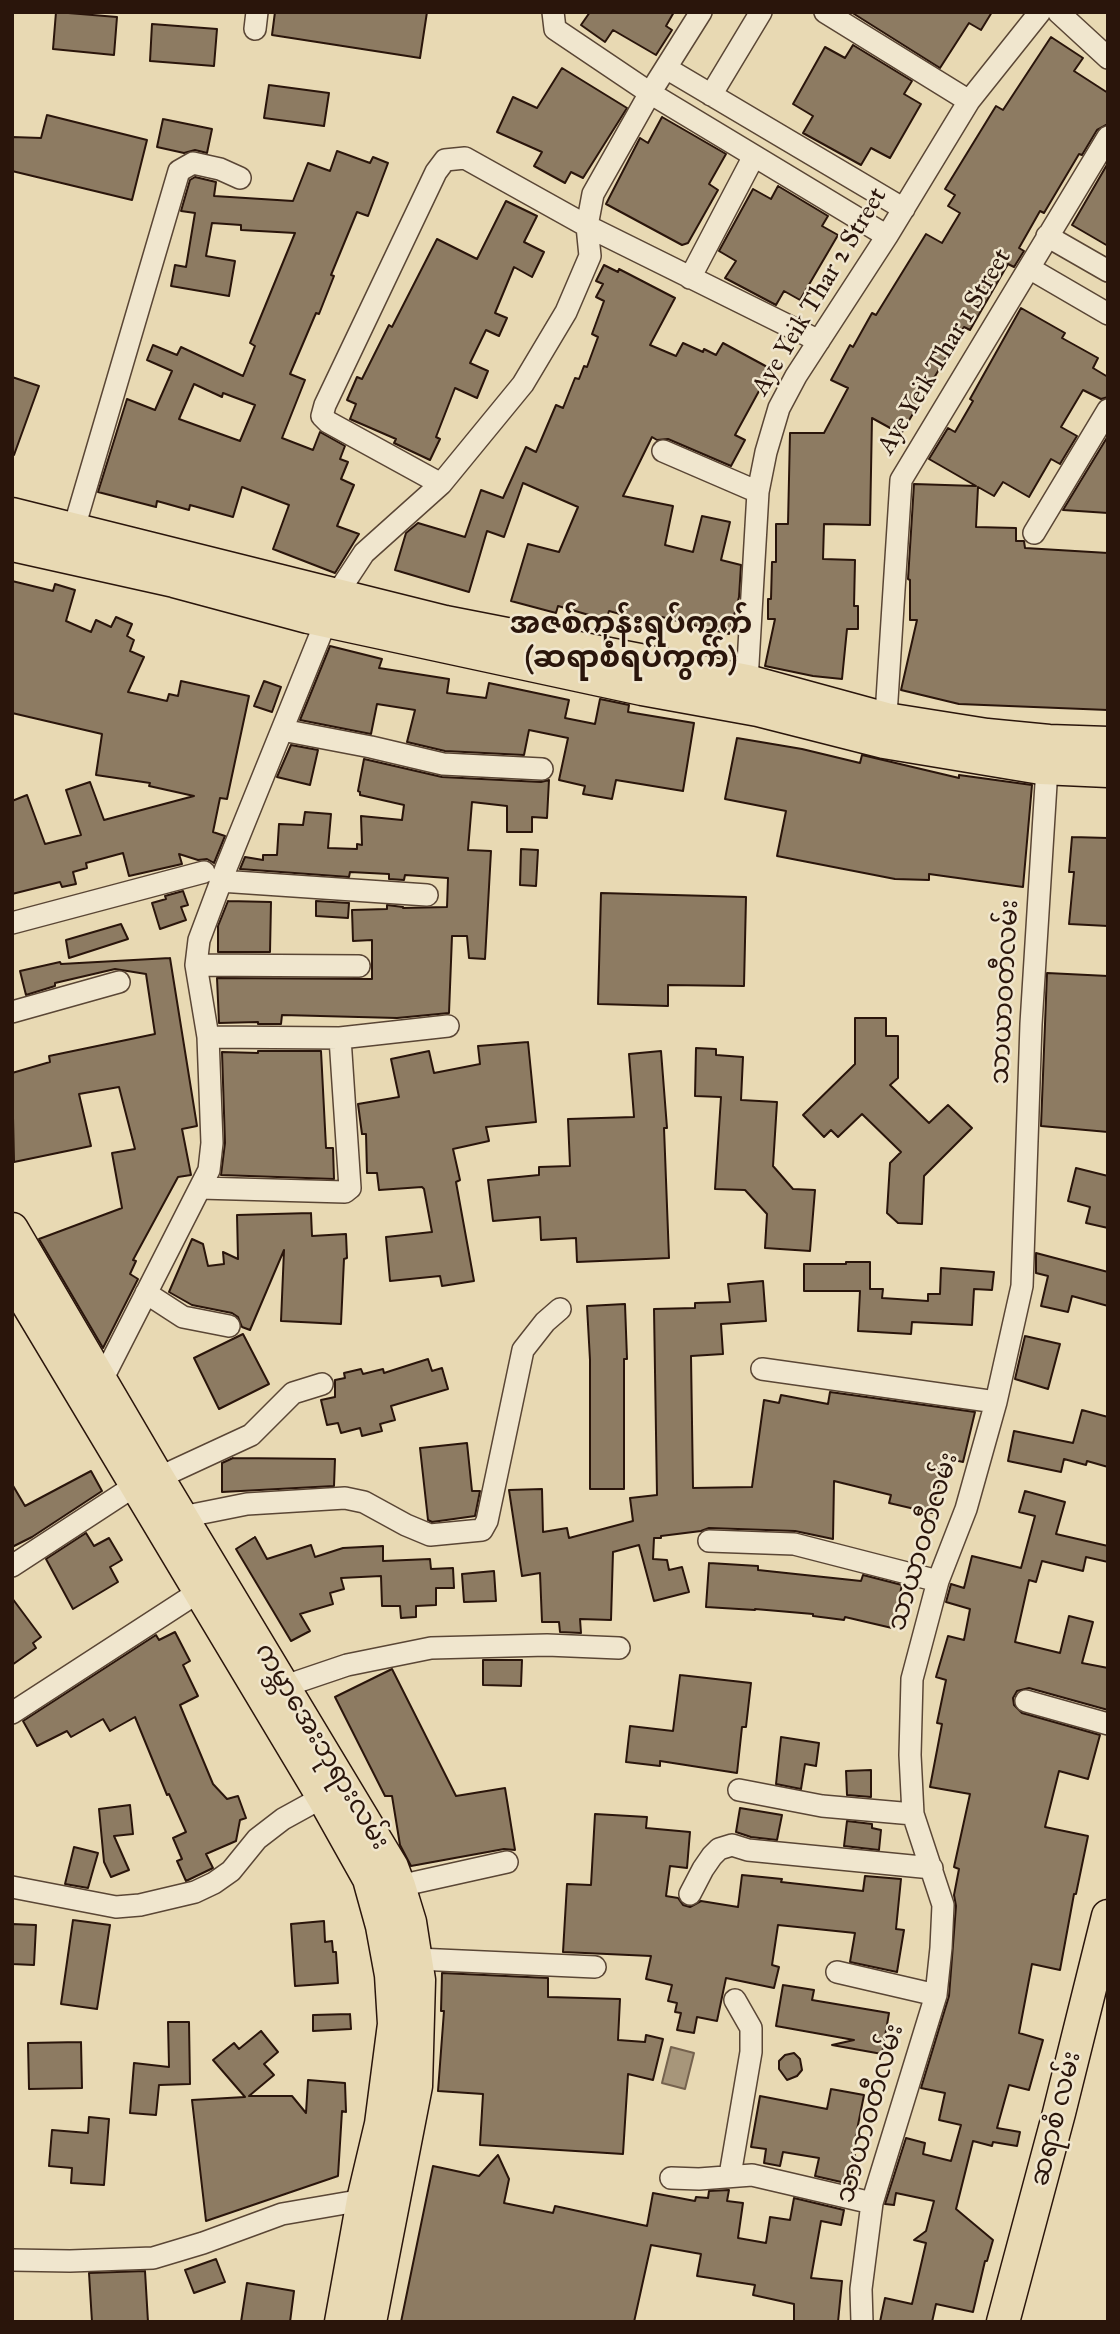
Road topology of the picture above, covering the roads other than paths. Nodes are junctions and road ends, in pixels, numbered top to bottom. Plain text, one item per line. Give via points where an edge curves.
1 (553, 12) edge
2 (701, 12) edge
3 (761, 12) edge
4 (825, 12) edge
5 (1040, 12) edge
6 (1058, 12) edge
7 (1108, 58) edge
8 (666, 68) junction
9 (650, 93) junction
10 (712, 95) junction
11 (969, 101) junction
12 (1108, 136) edge
13 (754, 156) junction
14 (240, 178) dead end
15 (904, 209) junction
16 (587, 226) junction
17 (887, 236) junction
18 (1047, 236) junction
19 (1029, 268) junction
20 (1108, 271) edge
21 (690, 278) junction
22 (1108, 313) edge
23 (818, 341) junction
24 (1108, 411) edge
25 (663, 451) dead end
26 (441, 484) junction
27 (758, 492) junction
28 (12, 514) edge
29 (1034, 533) dead end
30 (71, 543) junction
31 (12, 545) edge
32 (331, 607) junction
33 (747, 681) junction
34 (282, 730) junction
35 (885, 730) junction
36 (1108, 743) edge
37 (1048, 755) junction
38 (542, 769) dead end
39 (1108, 771) edge
40 (212, 877) junction
41 (427, 895) dead end
42 (12, 923) edge
43 (196, 965) junction
44 (359, 966) dead end
45 (119, 982) dead end
46 (12, 1012) edge
47 (448, 1026) dead end
48 (208, 1037) junction
49 (340, 1038) junction
50 (201, 1188) junction
51 (12, 1229) edge
52 (23, 1288) edge
53 (146, 1293) junction
54 (560, 1309) dead end
55 (229, 1326) dead end
56 (762, 1369) dead end
57 (322, 1384) dead end
58 (95, 1402) junction
59 (996, 1402) junction
60 (147, 1481) junction
61 (182, 1517) junction
62 (709, 1541) dead end
63 (12, 1566) edge
64 (938, 1581) junction
65 (200, 1591) junction
66 (619, 1648) dead end
67 (285, 1686) junction
68 (1026, 1701) dead end
69 (12, 1713) edge
70 (1108, 1724) edge
71 (739, 1790) dead end
72 (323, 1797) junction
73 (913, 1814) junction
74 (507, 1862) dead end
75 (932, 1868) junction
76 (399, 1886) junction
77 (12, 1887) edge
78 (690, 1894) dead end
79 (1108, 1916) edge
80 (404, 1967) junction
81 (595, 1967) dead end
82 (837, 1972) dead end
83 (936, 1995) junction
84 (735, 2000) dead end
85 (730, 2175) junction
86 (671, 2178) dead end
87 (363, 2200) junction
88 (872, 2203) junction
89 (12, 2260) edge
90 (341, 2322) edge
91 (370, 2322) edge
92 (862, 2322) edge
93 (1003, 2322) edge

1 - 9 street via 555,29
2 - 8 street
3 - 10 street
4 - 11 street
5 - 11 street, Aye Yeik Thar 2 Street
6 - 7 street
8 - 9 street
8 - 10 street
9 - 13 street
9 - 16 street via 593,194
10 - 15 street
11 - 15 street, Aye Yeik Thar 2 Street
12 - 18 street, Aye Yeik Thar 1 Street
13 - 17 street
13 - 21 street
14 - 30 street via 193,163 179,171
15 - 17 street, Aye Yeik Thar 2 Street
16 - 21 street
16 - 26 street via 590,256 566,312 523,384
16 - 26 street via 465,158 445,160 436,172 322,416
17 - 23 street, Aye Yeik Thar 2 Street
18 - 19 street, Aye Yeik Thar 1 Street
18 - 20 street
19 - 22 street
19 - 35 street, Aye Yeik Thar 1 Street via 901,480
21 - 23 street
23 - 27 street, Aye Yeik Thar 2 Street via 779,408
24 - 29 street
25 - 27 street
26 - 32 street via 365,553
27 - 33 street, Aye Yeik Thar 2 Street
28 - 30 main road
30 - 31 main road
30 - 32 main road
32 - 33 main road via 445,622
32 - 34 street
32 - 35 main road via 642,689
33 - 35 main road
34 - 38 street via 443,764
34 - 40 street
35 - 37 main road
36 - 37 main road
37 - 39 main road
37 - 59 street, သာယာဝတီလမ်း via 1031,1024 1023,1286
40 - 41 street
40 - 42 street
40 - 43 street
43 - 44 street
43 - 48 street
45 - 46 street
47 - 49 street
48 - 49 street
48 - 50 street via 212,1143
49 - 50 street via 350,1188 345,1192
50 - 53 street
51 - 52 main road, ကမ္ဘာအေးဘုရားလမ်း
52 - 58 main road, ကမ္ဘာအေးဘုရားလမ်း
53 - 55 street via 183,1317
53 - 58 street
54 - 61 street via 523,1350 482,1530 430,1535 364,1502 345,1498 247,1504
56 - 59 street
57 - 60 street via 293,1393 251,1435
58 - 60 main road
58 - 60 main road, ကမ္ဘာအေးဘုရားလမ်း
59 - 64 street, သာယာဝတီလမ်း via 966,1509
60 - 61 main road, ကမ္ဘာအေးဘုရားလမ်း
60 - 63 street
60 - 65 main road, ကမ္ဘာအေးဘုရားလမ်း
61 - 67 main road, ကမ္ဘာအေးဘုရားလမ်း
62 - 64 street via 794,1544
64 - 73 street, သာယာဝတီလမ်း via 912,1679
65 - 69 street
65 - 72 main road, ကမ္ဘာအေးဘုရားလမ်း
66 - 67 street via 431,1648 346,1665
67 - 76 main road, ကမ္ဘာအေးဘုရားလမ်း via 393,1867
68 - 70 street
71 - 73 street via 822,1806
72 - 77 street via 283,1819 257,1839 231,1871 195,1892 116,1907
72 - 80 main road, ကမ္ဘာအေးဘုရားလမ်း via 369,1879 382,1926
73 - 75 street, သာယာဝတီလမ်း
74 - 76 street
75 - 78 street via 732,1845 712,1856
75 - 83 street, သာယာဝတီလမ်း via 943,1905
76 - 80 main road, ကမ္ဘာအေးဘုရားလမ်း via 410,1923
79 - 93 main road, ဆရာစံ လမ်း
80 - 81 street
80 - 87 main road via 382,2124
80 - 91 main road, ကမ္ဘာအေးဘုရားလမ်း via 419,2033 416,2086
82 - 83 street
83 - 88 street, သာယာဝတီလမ်း
84 - 85 street via 751,2028 751,2052
85 - 86 street
85 - 88 street via 752,2175
87 - 89 street via 282,2214 153,2258
87 - 90 main road
88 - 92 street, သာယာဝတီလမ်း

